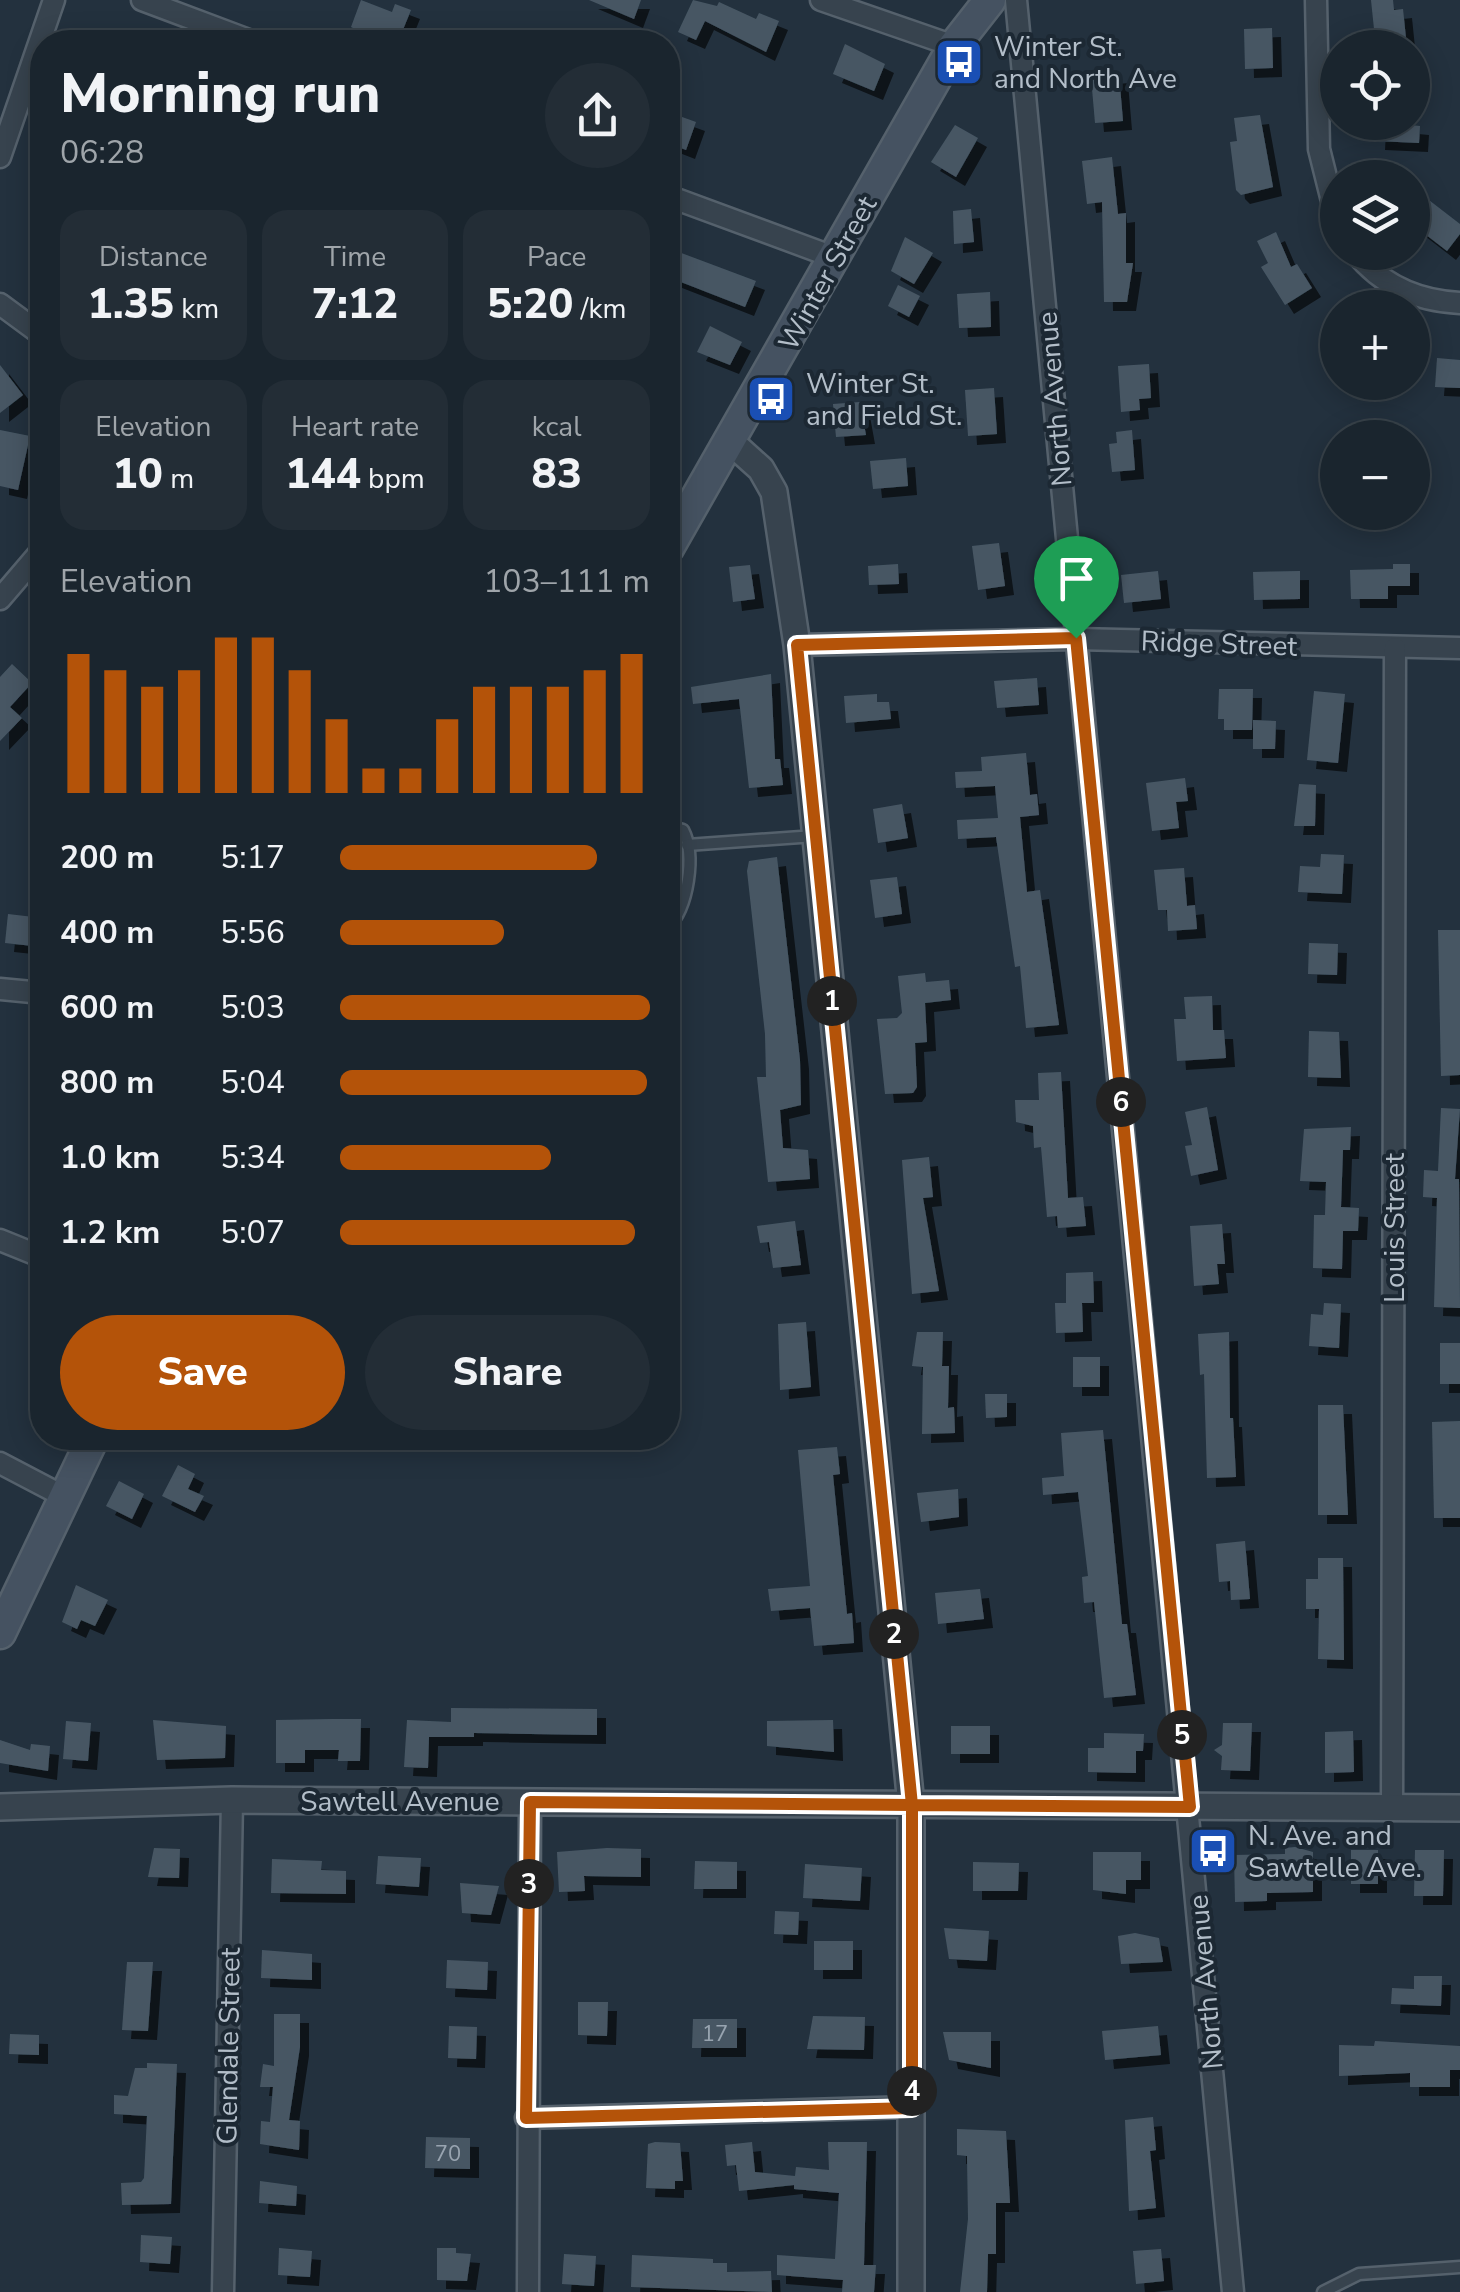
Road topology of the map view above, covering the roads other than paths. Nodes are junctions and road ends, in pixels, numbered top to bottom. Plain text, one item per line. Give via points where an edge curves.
1 (54, 0) edge
2 (142, 0) edge
3 (821, 0) edge
4 (990, 0) edge
5 (1016, 0) edge
6 (1316, 0) edge
7 (44, 30) edge
8 (222, 30) edge
9 (954, 46) junction
10 (30, 70) edge
11 (0, 157) edge
12 (1320, 160) edge
13 (680, 200) edge
14 (836, 258) junction
15 (1374, 270) edge
16 (1460, 303) edge
17 (0, 304) edge
18 (30, 326) edge
19 (730, 442) junction
20 (680, 527) edge
21 (30, 564) edge
22 (0, 599) edge
23 (1076, 638) junction
24 (797, 645) junction
25 (1395, 648) junction
26 (1460, 648) edge
27 (680, 829) edge
28 (816, 836) junction
29 (688, 846) junction
30 (680, 911) edge
31 (0, 989) edge
32 (30, 992) edge
33 (0, 1240) edge
34 (30, 1253) edge
35 (87, 1450) edge
36 (0, 1462) edge
37 (63, 1496) junction
38 (0, 1633) edge
39 (232, 1800) junction
40 (530, 1802) junction
41 (912, 1805) junction
42 (0, 1807) edge
43 (1190, 1807) junction
44 (1392, 1808) junction
45 (1460, 1808) edge
46 (912, 2108) junction
47 (526, 2118) junction
48 (1460, 2267) edge
49 (223, 2292) edge
50 (528, 2292) edge
51 (911, 2292) edge
52 (1233, 2292) edge
53 (1322, 2292) edge

1 - 7 street
2 - 8 street
3 - 9 street
4 - 9 main road, Winter Street
5 - 23 street, North Avenue
6 - 12 street
9 - 14 main road, Winter Street
10 - 11 street
13 - 14 street
14 - 19 main road, Winter Street
15 - 16 street via 1418,298
17 - 18 street
19 - 20 main road, Winter Street
19 - 24 street via 774,492
21 - 22 street
23 - 24 street, Ridge Street
23 - 25 street, Ridge Street
23 - 43 street, North Avenue
24 - 28 street
25 - 26 street, Ridge Street
25 - 44 street, Louis Street
27 - 29 lane
28 - 29 lane
28 - 41 street
29 - 30 lane
31 - 32 street
33 - 34 street
35 - 37 main road
36 - 37 street
37 - 38 main road
39 - 40 street, Sawtell Avenue
39 - 42 street, Sawtell Avenue
39 - 49 street, Glendale Street
40 - 41 street, Sawtell Avenue
40 - 47 street
41 - 43 street, Sawtell Avenue
41 - 46 street
43 - 44 street, Sawtell Avenue
43 - 52 street, North Avenue
44 - 45 street, Sawtell Avenue
46 - 47 street
46 - 51 street
47 - 50 street
48 - 53 lane via 1358,2274

